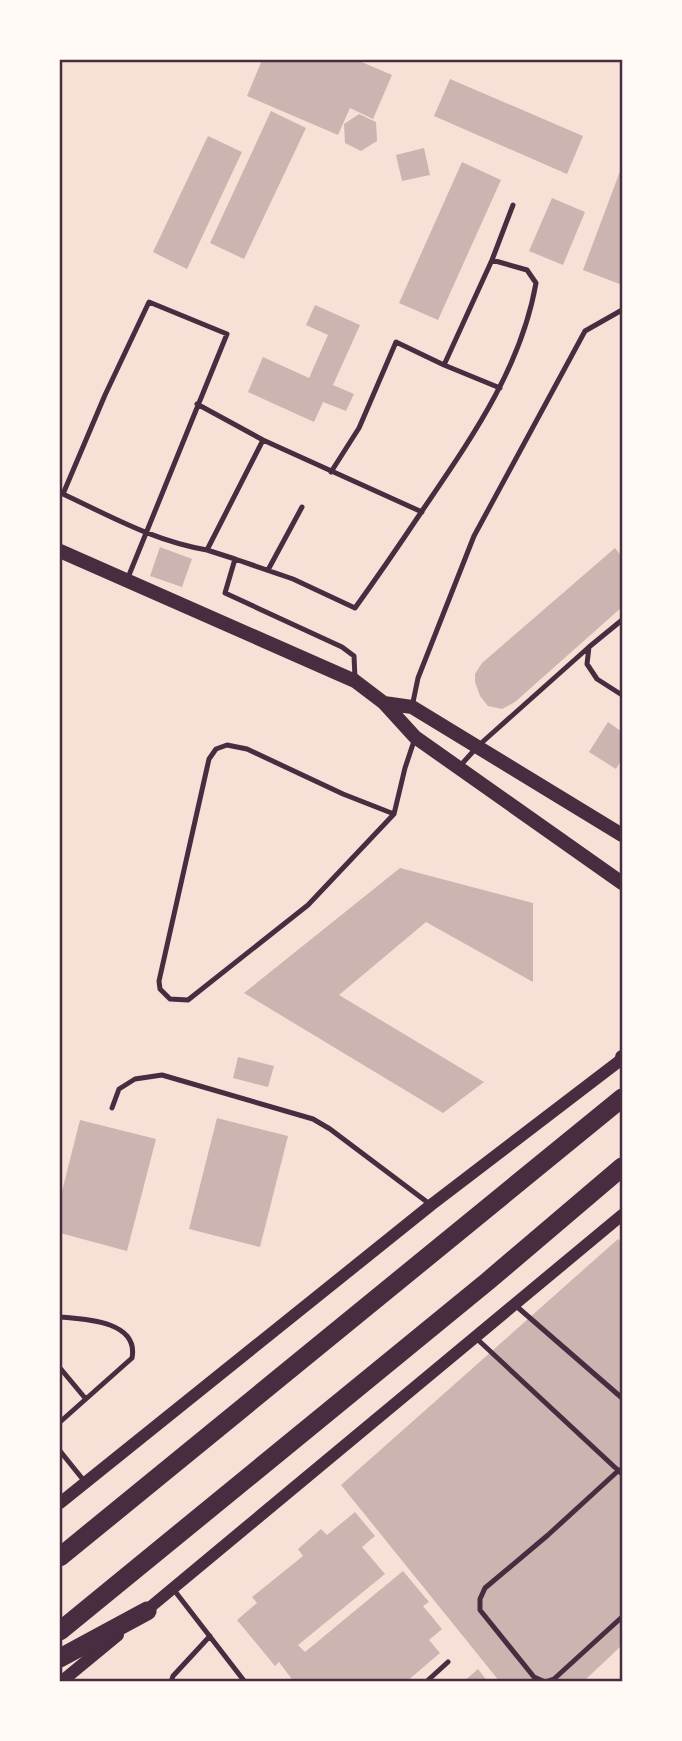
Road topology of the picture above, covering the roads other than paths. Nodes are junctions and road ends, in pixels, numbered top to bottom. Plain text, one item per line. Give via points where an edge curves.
1 (513, 205) dead end
2 (492, 260) junction
3 (622, 310) edge
4 (444, 365) junction
5 (500, 388) junction
6 (197, 404) junction
7 (263, 440) junction
8 (331, 472) junction
9 (302, 507) dead end
10 (422, 512) junction
11 (146, 533) junction
12 (207, 550) junction
13 (60, 551) edge
14 (235, 559) junction
15 (268, 570) junction
16 (127, 580) junction
17 (622, 620) edge
18 (589, 647) junction
19 (355, 681) junction
20 (622, 695) edge
21 (384, 704) junction
22 (412, 707) junction
23 (415, 737) junction
24 (478, 746) junction
25 (460, 766) junction
26 (394, 814) junction
27 (622, 835) edge
28 (622, 883) edge
29 (622, 1058) edge
30 (622, 1098) edge
31 (112, 1108) dead end
32 (622, 1167) edge
33 (431, 1205) junction
34 (622, 1215) edge
35 (515, 1305) junction
36 (60, 1317) edge
37 (475, 1337) junction
38 (60, 1368) edge
39 (85, 1398) junction
40 (622, 1398) edge
41 (60, 1422) edge
42 (60, 1451) edge
43 (621, 1472) edge
44 (85, 1482) junction
45 (60, 1503) edge
46 (60, 1556) edge
47 (173, 1588) junction
48 (147, 1611) junction
49 (622, 1617) edge
50 (60, 1631) edge
51 (210, 1636) junction
52 (60, 1658) edge
53 (448, 1662) dead end
54 (61, 1682) edge
55 (172, 1682) edge
56 (245, 1682) edge
57 (426, 1682) edge

1 - 2 lane
2 - 4 lane
2 - 5 lane via 527,270 536,283 531,314
3 - 22 lane via 585,331 474,536 418,678
4 - 5 lane
4 - 8 lane via 397,342 359,428
5 - 10 lane
6 - 7 lane
6 - 11 lane
6 - 11 lane via 228,334 149,302 63,494
7 - 8 lane
7 - 12 lane
8 - 10 lane
9 - 15 lane
10 - 15 lane via 355,608
11 - 12 lane via 176,545
11 - 16 lane
12 - 14 lane
13 - 16 main road
14 - 15 lane
14 - 19 lane via 225,593 342,647 354,656
16 - 19 main road
17 - 18 lane
18 - 20 lane via 587,664 597,679
18 - 24 lane
19 - 21 main road
21 - 22 main road
21 - 23 main road
22 - 24 main road
23 - 25 main road
23 - 26 lane
24 - 25 lane
24 - 27 main road
25 - 28 main road
26 - 26 lane via 308,905 188,1000 170,999 160,989 209,759 216,749 227,745 247,749
29 - 33 street
30 - 46 highway
31 - 33 lane via 119,1089 135,1079 162,1075 313,1118
32 - 50 highway
33 - 44 street
34 - 35 street
35 - 37 street
35 - 40 lane
36 - 39 lane via 111,1324 127,1335 134,1347 132,1358
37 - 43 lane
37 - 47 street
38 - 39 lane
39 - 41 lane
42 - 44 lane
43 - 49 lane via 485,1588 480,1610 534,1677 545,1682 554,1679
44 - 45 street
47 - 48 street
47 - 51 lane
48 - 52 highway
48 - 54 street
51 - 55 lane
51 - 56 lane
53 - 57 lane

